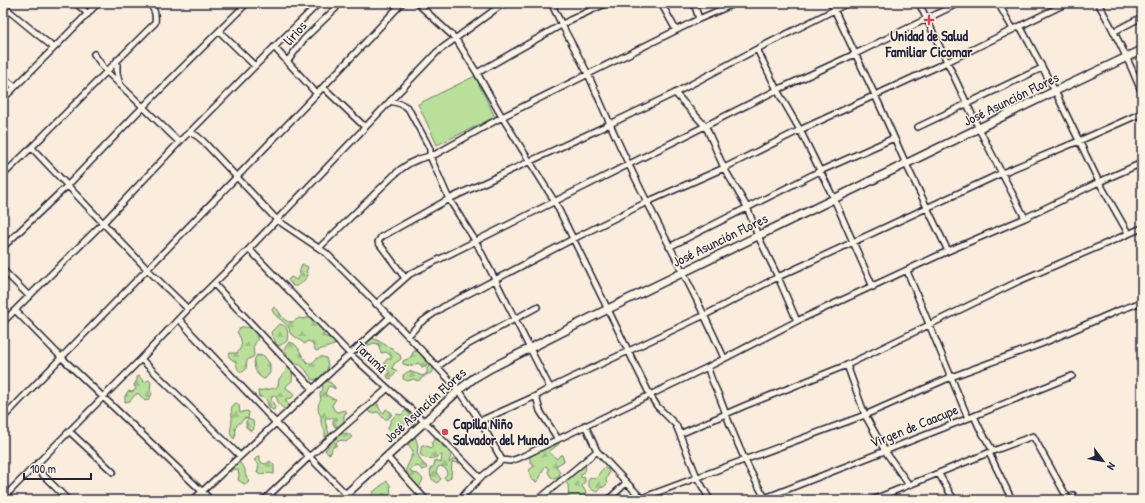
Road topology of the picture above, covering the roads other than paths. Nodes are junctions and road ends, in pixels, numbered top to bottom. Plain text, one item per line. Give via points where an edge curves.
1 (76, 3) edge
2 (98, 3) edge
3 (149, 3) edge
4 (247, 3) edge
5 (319, 3) edge
6 (337, 3) edge
7 (402, 3) edge
8 (417, 3) edge
9 (504, 3) edge
10 (551, 3) edge
11 (607, 3) edge
12 (661, 3) edge
13 (694, 3) edge
14 (736, 3) edge
15 (831, 3) edge
16 (848, 3) edge
17 (919, 3) edge
18 (959, 3) edge
19 (998, 3) edge
20 (1067, 3) edge
21 (1098, 3) edge
22 (3, 4) edge
23 (725, 5) edge
24 (834, 9) junction
25 (88, 14) junction
26 (1142, 17) edge
27 (699, 19) junction
28 (926, 19) junction
29 (562, 25) junction
30 (1020, 26) junction
31 (676, 30) junction
32 (1013, 30) junction
33 (219, 31) junction
34 (1115, 31) junction
35 (456, 39) junction
36 (274, 47) junction
37 (54, 48) junction
38 (757, 49) junction
39 (1142, 50) edge
40 (94, 54) dead end
41 (855, 54) junction
42 (1128, 57) junction
43 (117, 60) junction
44 (287, 62) junction
45 (948, 62) junction
46 (255, 66) junction
47 (1042, 68) junction
48 (106, 71) junction
49 (477, 73) junction
50 (588, 74) junction
51 (3, 77) edge
52 (120, 85) junction
53 (15, 87) junction
54 (324, 88) junction
55 (777, 90) junction
56 (1055, 91) junction
57 (675, 93) junction
58 (1142, 93) edge
59 (317, 94) junction
60 (876, 95) junction
61 (3, 99) edge
62 (390, 100) junction
63 (968, 105) junction
64 (142, 108) junction
65 (1142, 113) edge
66 (502, 117) junction
67 (610, 124) junction
68 (365, 127) junction
69 (706, 127) junction
70 (918, 127) dead end
71 (979, 129) junction
72 (800, 130) junction
73 (190, 132) junction
74 (894, 138) junction
75 (1079, 141) junction
76 (179, 142) junction
77 (32, 148) junction
78 (430, 156) junction
79 (530, 162) junction
80 (1142, 163) edge
81 (906, 164) junction
82 (628, 165) junction
83 (724, 168) junction
84 (820, 171) junction
85 (1002, 173) junction
86 (3, 175) edge
87 (236, 178) junction
88 (1099, 182) junction
89 (68, 185) junction
90 (449, 199) junction
91 (834, 199) junction
92 (555, 202) junction
93 (647, 202) junction
94 (747, 207) junction
95 (927, 208) junction
96 (1025, 218) junction
97 (277, 220) junction
98 (103, 222) junction
99 (1142, 228) edge
100 (1128, 233) junction
101 (758, 236) junction
102 (573, 239) junction
103 (476, 242) junction
104 (854, 242) junction
105 (3, 247) edge
106 (669, 247) junction
107 (319, 248) junction
108 (249, 249) junction
109 (948, 252) junction
110 (147, 269) junction
111 (3, 270) edge
112 (907, 271) junction
113 (682, 273) junction
114 (405, 278) junction
115 (778, 278) junction
116 (496, 280) junction
117 (214, 284) junction
118 (873, 286) junction
119 (29, 296) junction
120 (1142, 302) edge
121 (376, 304) junction
122 (537, 307) dead end
123 (188, 309) junction
124 (608, 309) junction
125 (15, 310) junction
126 (705, 315) junction
127 (390, 317) junction
128 (515, 318) junction
129 (179, 319) junction
130 (797, 321) junction
131 (3, 322) edge
132 (929, 324) junction
133 (408, 336) junction
134 (531, 348) junction
135 (629, 351) junction
136 (350, 354) junction
137 (61, 357) junction
138 (724, 358) junction
139 (141, 359) junction
140 (847, 365) junction
141 (437, 367) junction
142 (708, 367) junction
143 (1072, 376) dead end
144 (951, 377) junction
145 (550, 388) junction
146 (314, 389) junction
147 (387, 389) junction
148 (459, 390) junction
149 (650, 395) junction
150 (104, 396) junction
151 (536, 396) junction
152 (726, 414) junction
153 (865, 415) junction
154 (974, 416) junction
155 (3, 418) edge
156 (968, 418) junction
157 (480, 421) junction
158 (425, 422) junction
159 (276, 423) junction
160 (585, 425) junction
161 (70, 432) junction
162 (680, 434) junction
163 (558, 439) junction
164 (596, 451) junction
165 (885, 451) junction
166 (991, 452) junction
167 (240, 456) junction
168 (310, 456) junction
169 (387, 457) junction
170 (744, 459) junction
171 (502, 460) junction
172 (35, 467) junction
173 (112, 472) dead end
174 (939, 474) junction
175 (697, 477) junction
176 (480, 478) junction
177 (626, 483) junction
178 (909, 486) junction
179 (202, 491) junction
180 (346, 494) junction
181 (5, 497) edge
182 (642, 499) edge
183 (766, 499) edge
184 (68, 500) edge
185 (193, 500) edge
186 (212, 500) edge
187 (264, 500) edge
188 (340, 500) edge
189 (352, 500) edge
190 (426, 500) edge
191 (459, 500) edge
192 (538, 500) edge
193 (608, 500) edge
194 (710, 500) edge
195 (872, 500) edge
196 (954, 500) edge
197 (1012, 500) edge
198 (1060, 500) edge

1 - 25 street
2 - 25 street
3 - 43 street via 156,15 155,23
4 - 33 street
5 - 36 street
6 - 44 street, lirios via 336,8 304,39
7 - 54 street
8 - 35 street
9 - 35 street
10 - 29 street
11 - 29 street
12 - 31 street
13 - 27 street
14 - 23 street
15 - 24 street
16 - 24 street
17 - 28 street
18 - 28 street
19 - 32 street
20 - 30 street
21 - 34 street
22 - 37 street
23 - 27 street
24 - 38 street
24 - 41 street
25 - 37 street
26 - 34 street
27 - 31 street
28 - 41 street
28 - 45 street
29 - 49 street
29 - 50 street
30 - 32 street
30 - 47 street
31 - 50 street
32 - 45 street
33 - 46 street
33 - 64 street
34 - 42 street
35 - 49 street
35 - 62 street via 437,52
36 - 44 street
36 - 46 street
37 - 53 street
38 - 55 street
38 - 57 street
39 - 42 street, José Asunción Flores
40 - 48 street
41 - 55 street
41 - 60 street
42 - 56 street, José Asunción Flores
42 - 58 street
43 - 48 street
43 - 52 street
44 - 59 street
45 - 60 street
45 - 63 street
46 - 73 street
47 - 56 street
47 - 63 street
48 - 52 street
48 - 77 street
49 - 66 street
50 - 66 street
50 - 67 street
51 - 53 street
52 - 64 street
53 - 61 street
54 - 59 street
54 - 68 street
55 - 69 street
55 - 72 street
56 - 71 street, José Asunción Flores
56 - 75 street
57 - 67 street
57 - 69 street
59 - 87 street
60 - 72 street
60 - 74 street
62 - 68 street
62 - 78 street via 408,108 428,143
63 - 70 street
63 - 71 street
64 - 76 street
64 - 89 street
65 - 75 street
66 - 78 street
66 - 79 street
67 - 79 street
67 - 82 street
68 - 97 street
69 - 82 street
69 - 83 street
71 - 81 street, José Asunción Flores
71 - 85 street
72 - 83 street
72 - 84 street
73 - 76 street
73 - 87 street via 203,141
74 - 81 street
74 - 84 street
75 - 85 street
75 - 88 street
76 - 98 street
77 - 86 street
77 - 89 street
78 - 90 street
78 - 107 street via 401,169
79 - 90 street
79 - 92 street
80 - 88 street
81 - 91 street, José Asunción Flores
81 - 95 street
82 - 92 street
82 - 93 street
83 - 93 street
83 - 94 street
84 - 91 street
84 - 94 street
85 - 95 street
85 - 96 street
87 - 97 street
87 - 110 street
88 - 96 street
88 - 100 street
89 - 98 street
89 - 105 street
90 - 103 street
90 - 114 street via 379,239 378,242
91 - 101 street, José Asunción Flores
91 - 104 street
92 - 102 street
92 - 103 street
93 - 102 street
93 - 106 street
94 - 101 street
94 - 106 street
95 - 104 street
95 - 109 street
96 - 109 street
97 - 107 street
97 - 108 street
98 - 110 street
98 - 119 street
99 - 100 street
100 - 132 street
101 - 113 street, José Asunción Flores
101 - 115 street
102 - 116 street
102 - 124 street
103 - 114 street
103 - 116 street
104 - 115 street
104 - 118 street
106 - 113 street
107 - 121 street
108 - 117 street
108 - 136 street, Tarumá
109 - 112 street
110 - 123 street
110 - 137 street
111 - 119 street
112 - 118 street
112 - 132 street
113 - 124 street, José Asunción Flores
113 - 126 street
114 - 121 street
115 - 126 street
115 - 130 street
116 - 128 street
116 - 133 street via 443,308 420,323
117 - 123 street
117 - 146 street
118 - 130 street
119 - 125 street
120 - 144 street via 1041,344
121 - 127 street
122 - 128 street
123 - 129 street
124 - 134 street, José Asunción Flores
124 - 135 street
125 - 131 street
125 - 137 street
126 - 135 street
126 - 138 street
127 - 133 street
127 - 136 street
128 - 134 street
128 - 141 street
129 - 139 street
129 - 159 street
130 - 138 street
132 - 140 street
132 - 144 street
133 - 141 street
134 - 145 street
134 - 148 street, José Asunción Flores via 491,368
135 - 145 street
135 - 149 street
136 - 146 street
136 - 147 street, Tarumá
137 - 150 street
137 - 155 street
138 - 142 street
139 - 150 street
139 - 167 street
140 - 152 street
140 - 153 street
141 - 148 street
142 - 149 street
142 - 152 street via 709,376
143 - 154 street, Virgen de Caacupe
144 - 153 street
144 - 156 street
145 - 151 street
146 - 159 street
147 - 158 street, Tarumá
147 - 168 street
148 - 157 street
148 - 158 street, José Asunción Flores
149 - 160 street
149 - 162 street
150 - 161 street
150 - 179 street
151 - 157 street
151 - 163 street via 540,411
152 - 162 street
152 - 170 street
153 - 165 street
153 - 170 street
154 - 156 street, Virgen de Caacupe
154 - 166 street
156 - 165 street, Virgen de Caacupe
157 - 171 street
158 - 169 street, José Asunción Flores
158 - 176 street, Tarumá
159 - 167 street
159 - 168 street
160 - 163 street
160 - 164 street
161 - 172 street
161 - 173 street
162 - 175 street
163 - 171 street via 519,458
164 - 177 street
164 - 192 street
165 - 178 street
165 - 183 street, Virgen de Caacupe
166 - 174 street
166 - 197 street
166 - 198 street via 1033,436 1067,497
167 - 179 street
168 - 180 street
168 - 187 street
169 - 180 street, José Asunción Flores
169 - 190 street
170 - 175 street
170 - 183 street
171 - 176 street
172 - 181 street
172 - 184 street
174 - 178 street
174 - 196 street
175 - 182 street
175 - 194 street
176 - 191 street
177 - 182 street
177 - 193 street
178 - 195 street
179 - 185 street
179 - 186 street
180 - 188 street, José Asunción Flores
180 - 189 street

